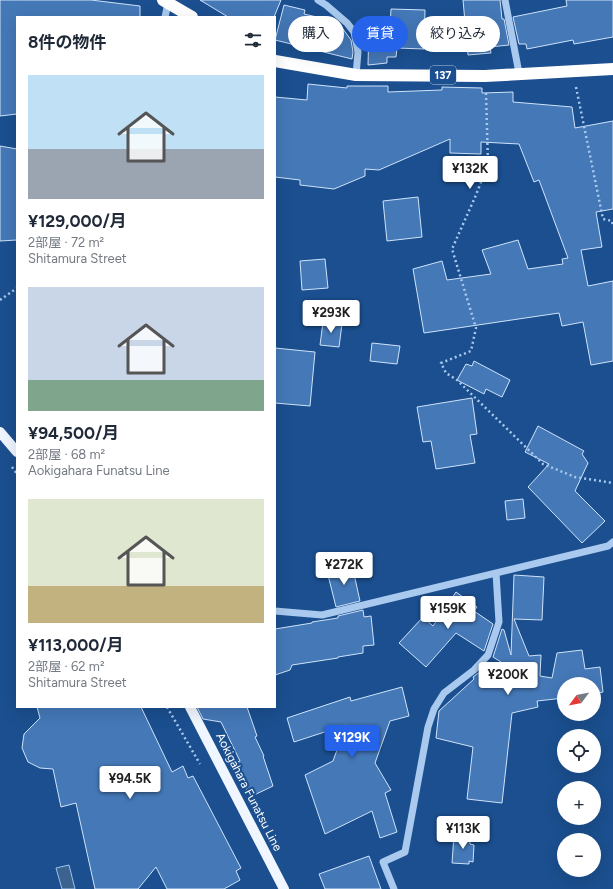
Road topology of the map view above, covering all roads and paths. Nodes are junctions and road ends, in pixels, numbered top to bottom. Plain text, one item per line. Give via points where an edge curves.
1 (318, 0) edge
2 (505, 0) edge
3 (165, 2) edge
4 (165, 16) edge
5 (190, 16) edge
6 (276, 61) edge
7 (613, 69) edge
8 (572, 71) junction
9 (519, 74) junction
10 (356, 75) junction
11 (486, 76) junction
12 (613, 226) edge
13 (16, 289) edge
14 (0, 300) edge
15 (0, 432) edge
16 (16, 451) edge
17 (613, 483) edge
18 (613, 542) edge
19 (496, 573) junction
20 (276, 611) edge
21 (191, 708) edge
22 (284, 889) edge
23 (394, 889) edge

1 - 10 street via 354,32 358,52
2 - 9 street
3 - 4 street
3 - 5 highway
6 - 10 highway, 137
7 - 8 highway, 137
8 - 9 highway, 137
8 - 12 path via 603,220 612,221
9 - 11 highway, 137
10 - 11 highway, 137
11 - 17 path via 488,164 452,249 476,328 471,351 441,363 446,373 457,380 543,464 575,477
13 - 14 path
15 - 16 main road
18 - 19 street via 608,546
19 - 20 street via 322,615
19 - 23 street via 499,622 488,655 474,670 444,693 434,709 428,727 405,852 383,862
21 - 22 main road, Aokigahara Funatsu Line

